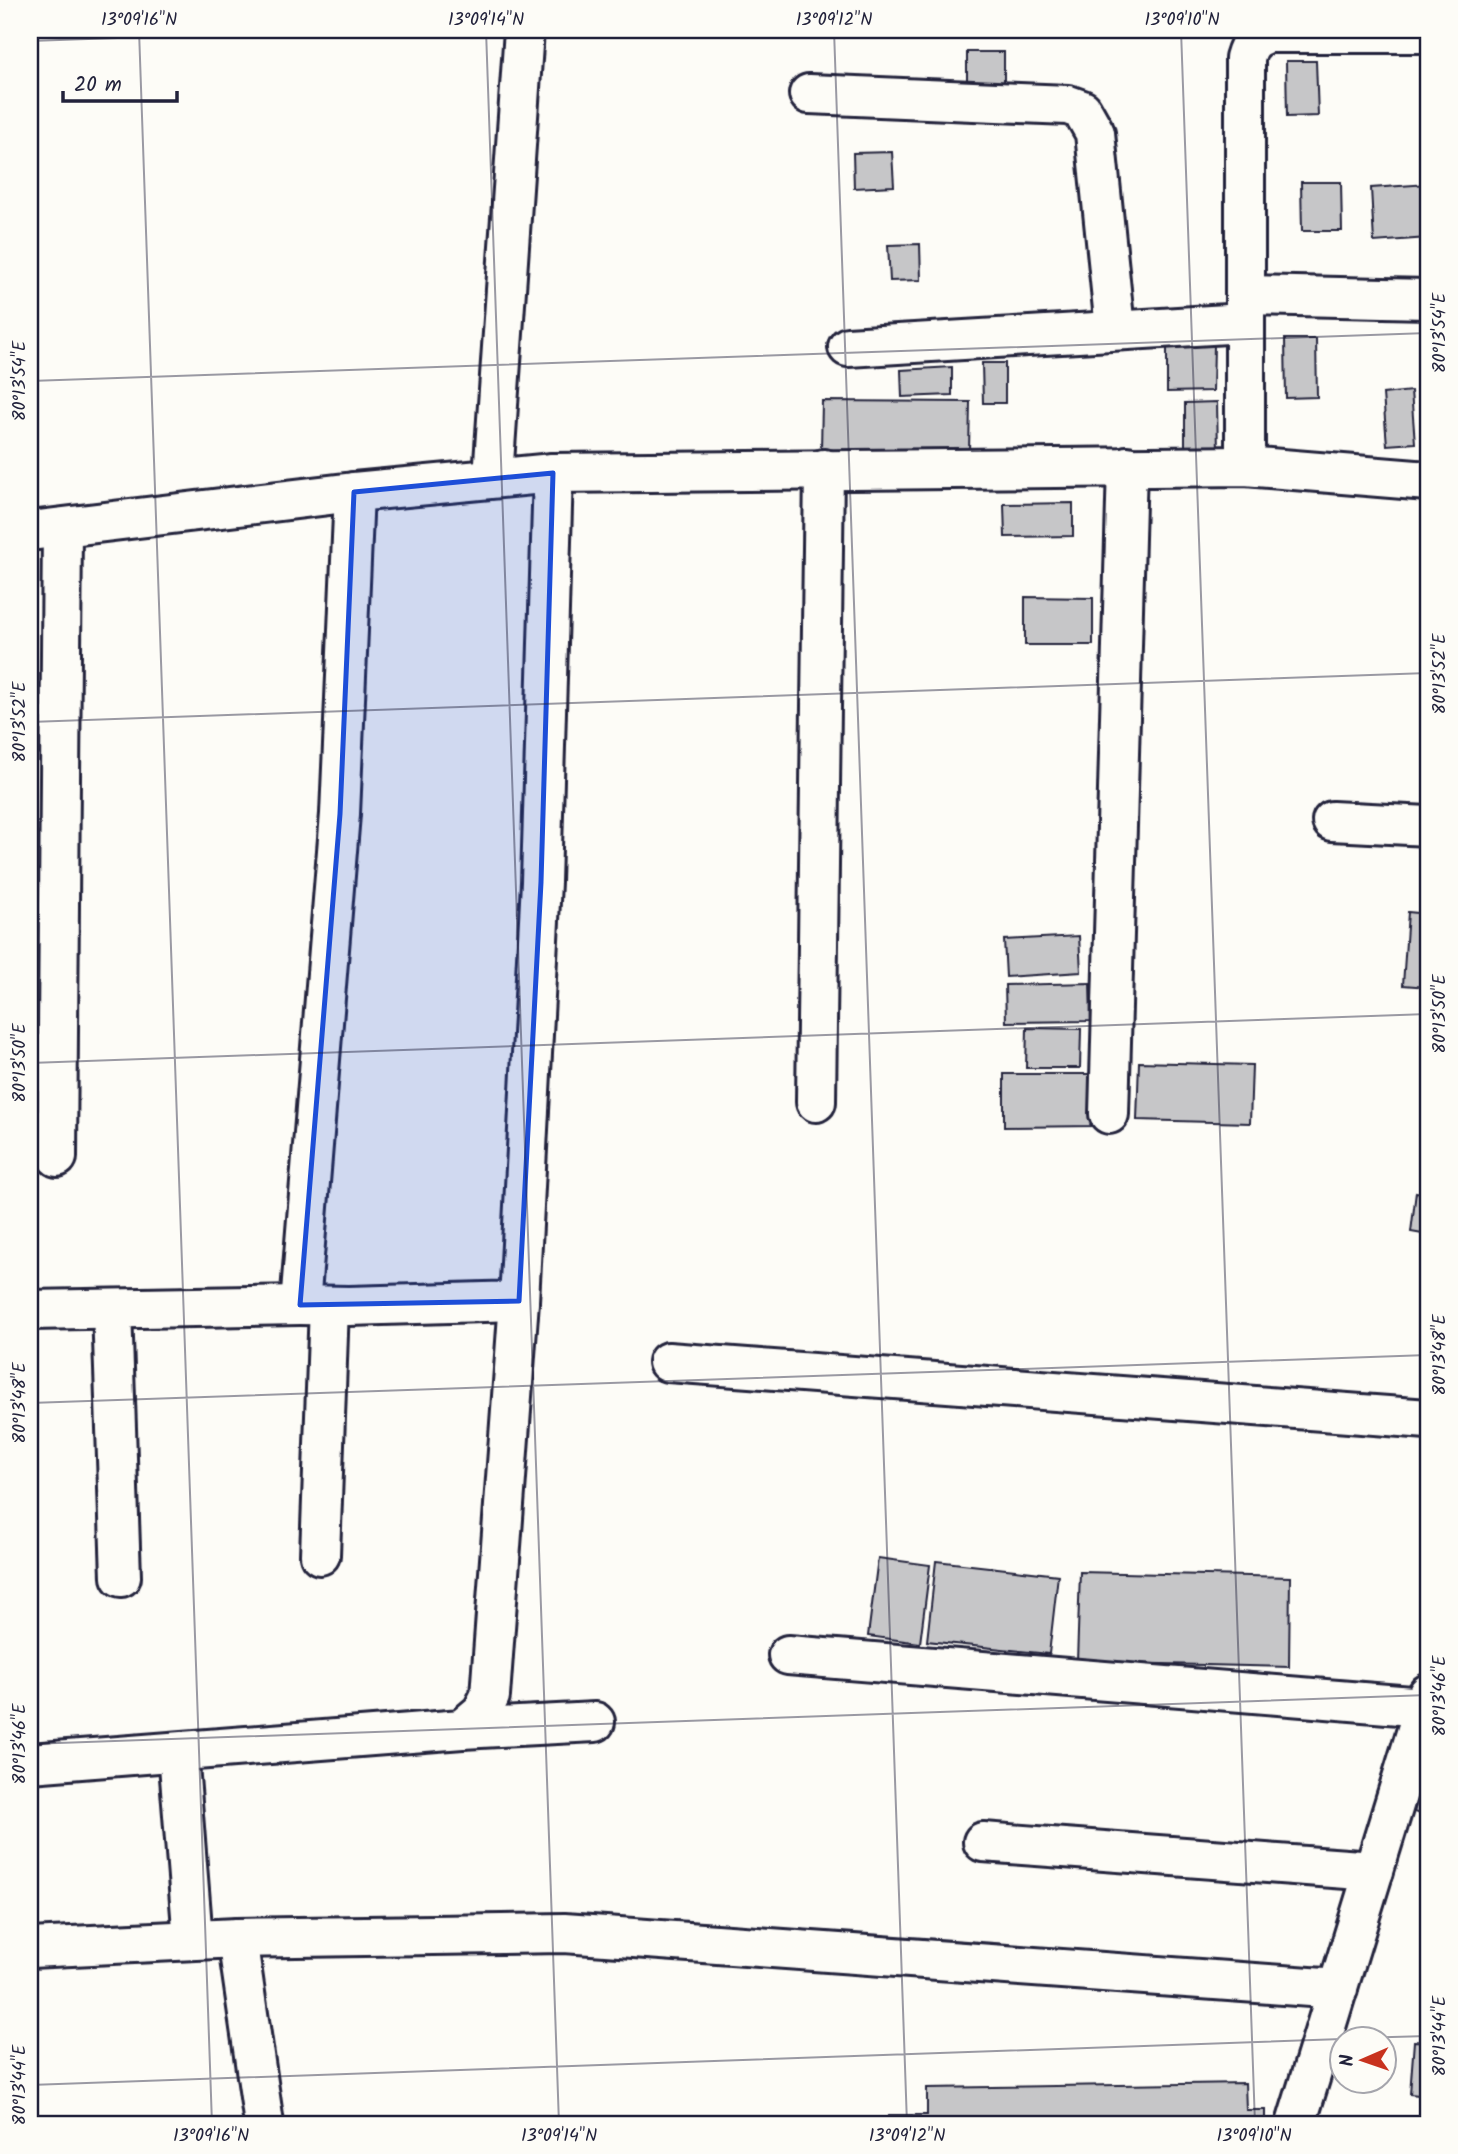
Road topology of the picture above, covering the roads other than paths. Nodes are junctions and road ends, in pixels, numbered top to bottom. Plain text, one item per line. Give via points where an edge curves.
1 (524, 30) edge
2 (1428, 33) edge
3 (809, 94) dead end
4 (1428, 299) edge
5 (1245, 309) junction
6 (1115, 329) junction
7 (848, 347) dead end
8 (1127, 466) junction
9 (1245, 466) junction
10 (824, 469) junction
11 (553, 473) junction
12 (493, 477) junction
13 (1428, 481) edge
14 (354, 492) junction
15 (46, 529) edge
16 (1332, 821) dead end
17 (1428, 826) edge
18 (816, 1102) dead end
19 (1109, 1114) dead end
20 (57, 1157) dead end
21 (519, 1301) junction
22 (315, 1305) junction
23 (111, 1309) junction
24 (30, 1310) edge
25 (668, 1362) dead end
26 (1428, 1419) edge
27 (320, 1555) dead end
28 (121, 1577) dead end
29 (788, 1655) dead end
30 (1426, 1700) edge
31 (595, 1722) dead end
32 (462, 1729) junction
33 (178, 1752) junction
34 (30, 1763) edge
35 (983, 1842) dead end
36 (1374, 1871) junction
37 (237, 1938) junction
38 (193, 1940) junction
39 (30, 1948) edge
40 (1338, 1989) junction
41 (264, 2124) edge
42 (1296, 2124) edge

1 - 12 street
2 - 5 street via 1269,33 1249,45 1245,58
3 - 6 street via 1068,105 1082,110 1095,133
4 - 5 street
5 - 6 street
5 - 9 street
6 - 7 street
8 - 9 street
8 - 10 street
8 - 19 street
9 - 13 street
10 - 11 street
10 - 18 street
11 - 12 street
11 - 21 street via 541,882
12 - 14 street
14 - 15 street
14 - 22 street
15 - 20 street
16 - 17 street
21 - 22 street
21 - 32 street via 490,1696 482,1712
22 - 23 street
22 - 27 street
23 - 24 street
23 - 28 street
25 - 26 street
29 - 30 street
30 - 36 street
31 - 32 street
32 - 33 street
33 - 34 street
33 - 38 street
35 - 36 street
36 - 40 street
37 - 38 street
37 - 40 street via 564,1933
37 - 41 street
38 - 39 street
40 - 42 street

